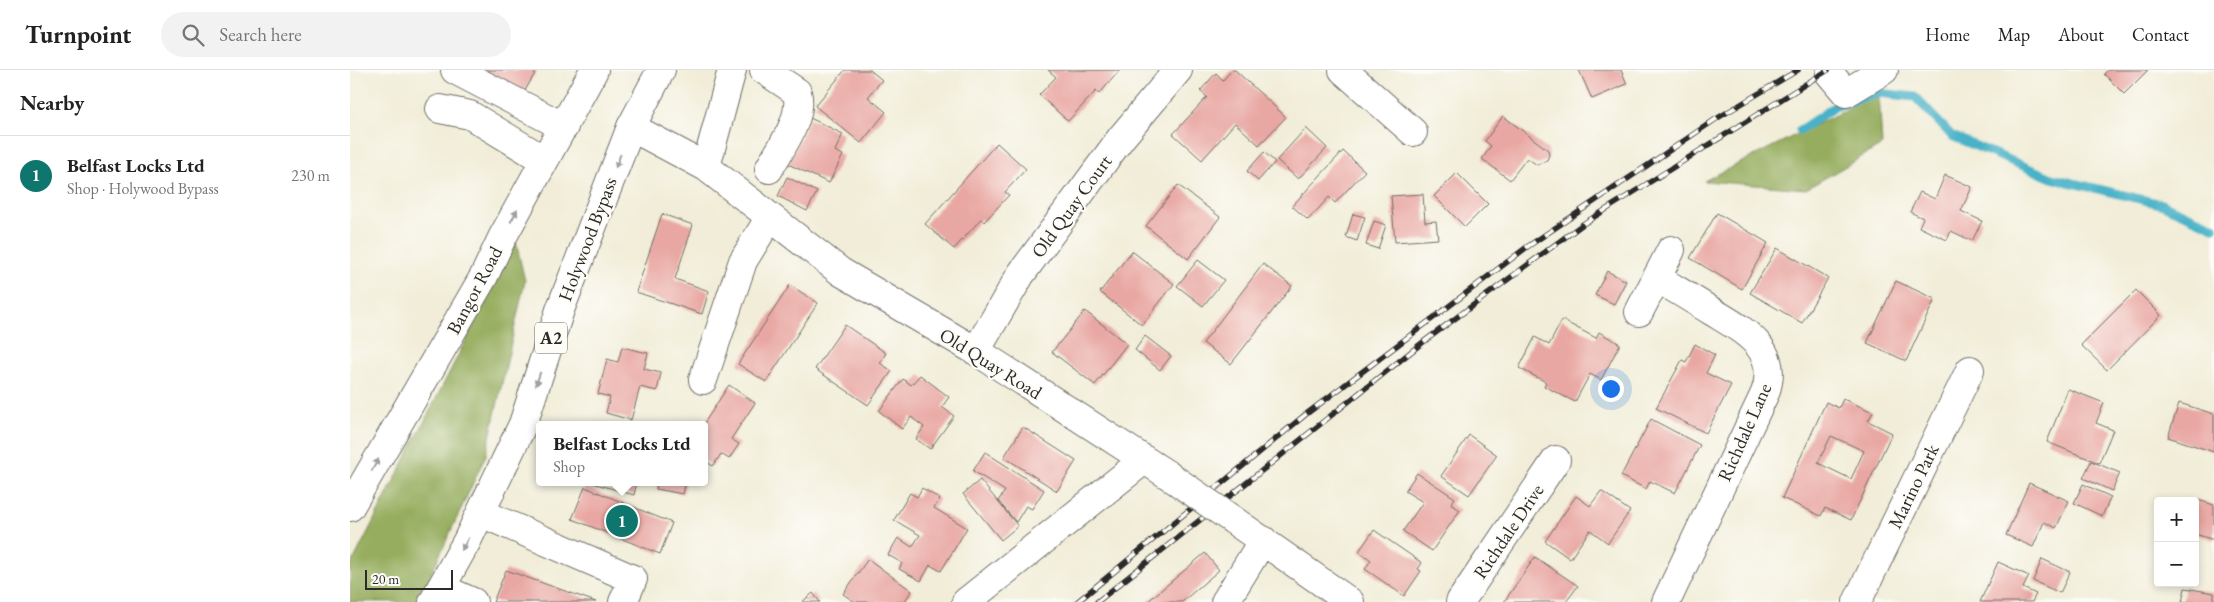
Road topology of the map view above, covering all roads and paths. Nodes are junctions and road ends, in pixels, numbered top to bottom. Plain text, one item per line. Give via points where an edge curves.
1 (455, 70) edge
2 (594, 70) edge
3 (661, 70) edge
4 (732, 70) edge
5 (764, 70) edge
6 (1178, 70) edge
7 (1343, 70) edge
8 (1884, 70) edge
9 (1830, 74) dead end
10 (440, 109) dead end
11 (564, 127) junction
12 (631, 127) junction
13 (1413, 132) dead end
14 (544, 160) junction
15 (706, 167) junction
16 (769, 169) dead end
17 (770, 217) junction
18 (1672, 250) dead end
19 (1657, 278) junction
20 (1639, 312) dead end
21 (976, 351) junction
22 (1970, 370) dead end
23 (704, 380) dead end
24 (1144, 460) junction
25 (1556, 460) dead end
26 (350, 507) edge
27 (481, 513) junction
28 (1263, 540) junction
29 (437, 595) edge
30 (473, 602) edge
31 (623, 602) edge
32 (966, 602) edge
33 (1225, 602) edge
34 (1350, 602) edge
35 (1460, 602) edge
36 (1666, 602) edge
37 (1857, 602) edge

1 - 11 main road
2 - 11 main road, Bangor Road
3 - 12 main road, Holywood Bypass / A2
4 - 15 main road
5 - 16 main road via 797,92 799,100 797,116
6 - 21 main road, Old Quay Court via 1121,138 1020,274
7 - 13 main road
8 - 9 main road via 1846,93
10 - 14 main road via 470,115
11 - 14 main road, Bangor Road
12 - 15 main road, Old Quay Road
12 -> 27 main road, Holywood Bypass / A2 via 560,310 523,424
26 -> 14 main road, Bangor Road via 484,276
15 - 17 main road, Old Quay Road
17 - 21 main road, Old Quay Road via 841,272
17 - 23 main road via 742,260
18 - 19 main road
19 - 20 main road
19 - 36 main road, Richdale Lane via 1754,338 1767,358 1769,372 1765,393
21 - 24 main road, Old Quay Road
22 - 37 main road, Marino Park
24 - 28 main road, Old Quay Road, bridge
24 - 32 main road
25 - 35 main road, Richdale Drive
27 -> 29 main road, Holywood Bypass / A2
27 - 31 main road via 633,579
28 - 33 main road
28 - 34 main road, Old Quay Road
29 - 30 main road

